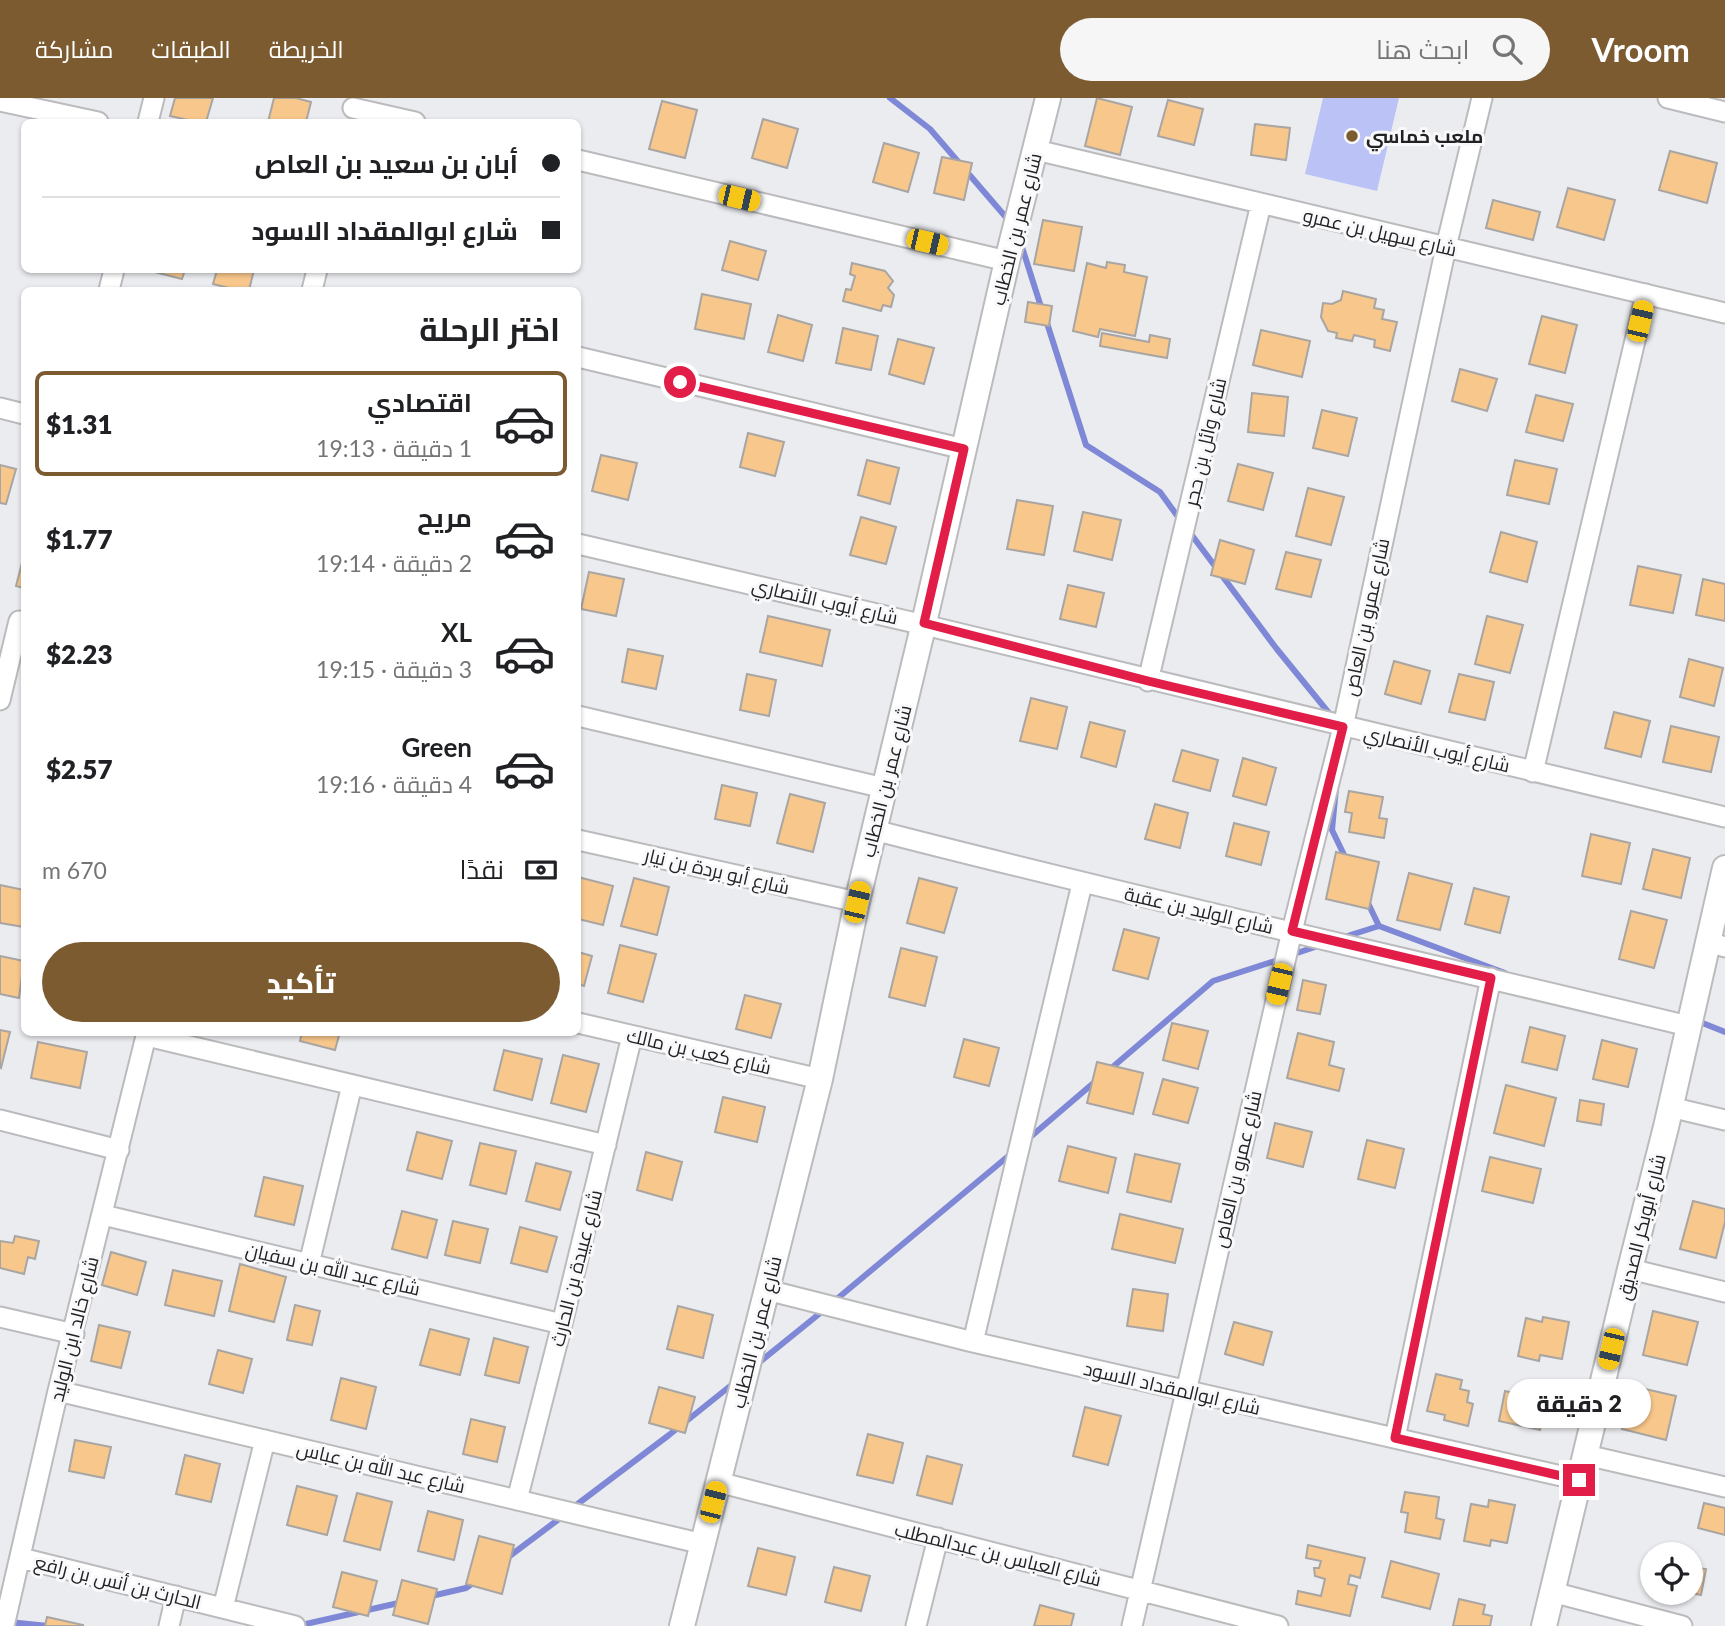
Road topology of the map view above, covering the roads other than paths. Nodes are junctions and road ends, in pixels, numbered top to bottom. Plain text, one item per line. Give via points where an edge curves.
1 (155, 98) edge
2 (1048, 98) edge
3 (1482, 98) edge
4 (1668, 98) edge
5 (0, 101) edge
6 (353, 109) edge
7 (1725, 112) edge
8 (84, 119) edge
9 (149, 119) edge
10 (401, 119) edge
11 (1036, 150) junction
12 (581, 161) edge
13 (1261, 204) junction
14 (1446, 247) junction
15 (1007, 261) junction
16 (1646, 294) junction
17 (1725, 313) edge
18 (581, 359) edge
19 (0, 408) edge
20 (21, 413) edge
21 (964, 449) junction
22 (581, 545) edge
23 (14, 620) edge
24 (924, 623) junction
25 (1148, 681) junction
26 (0, 700) edge
27 (581, 717) edge
28 (1343, 727) junction
29 (1533, 772) junction
30 (884, 788) junction
31 (1725, 817) edge
32 (874, 830) junction
33 (581, 841) edge
34 (1725, 868) edge
35 (1082, 884) junction
36 (857, 902) junction
37 (1292, 931) junction
38 (1716, 944) edge
39 (1491, 978) junction
40 (581, 1024) edge
41 (1688, 1026) junction
42 (632, 1035) junction
43 (147, 1036) edge
44 (155, 1036) edge
45 (820, 1079) junction
46 (352, 1085) junction
47 (1670, 1107) junction
48 (1725, 1119) edge
49 (0, 1120) edge
50 (606, 1145) junction
51 (119, 1150) junction
52 (103, 1215) junction
53 (309, 1264) junction
54 (1630, 1269) junction
55 (767, 1290) junction
56 (1725, 1292) edge
57 (0, 1317) edge
58 (562, 1324) junction
59 (74, 1334) junction
60 (973, 1342) junction
61 (58, 1391) junction
62 (1186, 1391) junction
63 (1395, 1438) junction
64 (265, 1440) junction
65 (1586, 1455) junction
66 (1579, 1480) junction
67 (718, 1482) junction
68 (1725, 1487) edge
69 (517, 1500) junction
70 (938, 1538) junction
71 (703, 1544) junction
72 (22, 1558) junction
73 (1141, 1590) junction
74 (1552, 1592) junction
75 (176, 1596) junction
76 (223, 1608) junction
77 (4, 1626) edge
78 (169, 1626) edge
79 (296, 1626) edge
80 (682, 1626) edge
81 (916, 1626) edge
82 (1132, 1626) edge
83 (1278, 1626) edge
84 (1544, 1626) edge
85 (1682, 1626) edge

1 - 9 street
2 - 11 street, شارع عمر بن الخطاب
3 - 14 street, شارع عمرو بن العاص
4 - 7 street
5 - 8 street
6 - 10 street
11 - 13 street, شارع سهيل بن عمرو
11 - 15 street, شارع عمر بن الخطاب
12 - 15 street
13 - 14 street, شارع سهيل بن عمرو
13 - 25 street, شارع وائل بن حجر
14 - 16 street, شارع سهيل بن عمرو
14 - 28 street, شارع عمرو بن العاص
15 - 21 street, شارع عمر بن الخطاب
16 - 17 street, شارع سهيل بن عمرو
16 - 29 street
18 - 21 street
19 - 20 street
21 - 24 street, شارع عمر بن الخطاب
22 - 24 street, شارع أيوب الأنصاري
23 - 26 street
24 - 25 street, شارع أيوب الأنصاري
24 - 30 street, شارع عمر بن الخطاب
25 - 28 street, شارع أيوب الأنصاري
27 - 30 street
28 - 29 street, شارع أيوب الأنصاري
28 - 37 street, شارع عمرو بن العاص
29 - 31 street, شارع أيوب الأنصاري
30 - 32 street, شارع عمر بن الخطاب
32 - 35 street, شارع الوليد بن عقبة
32 - 36 street, شارع عمر بن الخطاب
33 - 36 street, شارع أبو بردة بن نيار
34 - 38 street, شارع أبوبكر الصديق
35 - 37 street, شارع الوليد بن عقبة
35 - 60 street
36 - 45 street, شارع عمر بن الخطاب
37 - 39 street, شارع الوليد بن عقبة
37 - 62 street, شارع عمرو بن العاص
38 - 41 street, شارع أبوبكر الصديق
39 - 41 street, شارع الوليد بن عقبة
39 - 63 street
40 - 42 street, شارع كعب بن مالك
41 - 47 street, شارع أبوبكر الصديق
42 - 45 street, شارع كعب بن مالك
42 - 50 street, شارع عبيدة بن الحارث
43 - 51 street, شارع خالد ابن الوليد
44 - 46 street
45 - 55 street, شارع عمر بن الخطاب
46 - 50 street
46 - 53 street
47 - 48 street
47 - 54 street, شارع أبوبكر الصديق
49 - 51 street
50 - 58 street, شارع عبيدة بن الحارث
51 - 52 street, شارع خالد ابن الوليد
52 - 53 street, شارع عبد الله بن سفيان
52 - 59 street, شارع خالد ابن الوليد
53 - 58 street, شارع عبد الله بن سفيان
54 - 56 street
54 - 65 street, شارع أبوبكر الصديق
55 - 60 street, شارع ابوالمقداد الاسود
55 - 67 street, شارع عمر بن الخطاب
57 - 59 street
58 - 69 street, شارع عبيدة بن الحارث
59 - 61 street, شارع خالد ابن الوليد
60 - 62 street, شارع ابوالمقداد الاسود
61 - 64 street, شارع عبد الله بن عباس
61 - 72 street, شارع خالد ابن الوليد
62 - 63 street, شارع ابوالمقداد الاسود
62 - 73 street, شارع عمرو بن العاص
63 - 66 street, شارع ابوالمقداد الاسود
64 - 69 street, شارع عبد الله بن عباس
64 - 76 street
65 - 66 street, شارع أبوبكر الصديق
65 - 68 street
66 - 74 street, شارع أبوبكر الصديق
67 - 70 street, شارع العباس بن عبدالمطلب
67 - 71 street, شارع عمر بن الخطاب
69 - 71 street, شارع عبد الله بن عباس
70 - 73 street, شارع العباس بن عبدالمطلب
70 - 81 street
71 - 80 street, شارع عمر بن الخطاب
72 - 75 street, الحارث بن أنس بن رافع
72 - 77 street, شارع خالد ابن الوليد
73 - 82 street, شارع عمرو بن العاص
73 - 83 street, شارع العباس بن عبدالمطلب
74 - 84 street, شارع أبوبكر الصديق
74 - 85 street
75 - 76 street, الحارث بن أنس بن رافع
75 - 78 street
76 - 79 street, الحارث بن أنس بن رافع

